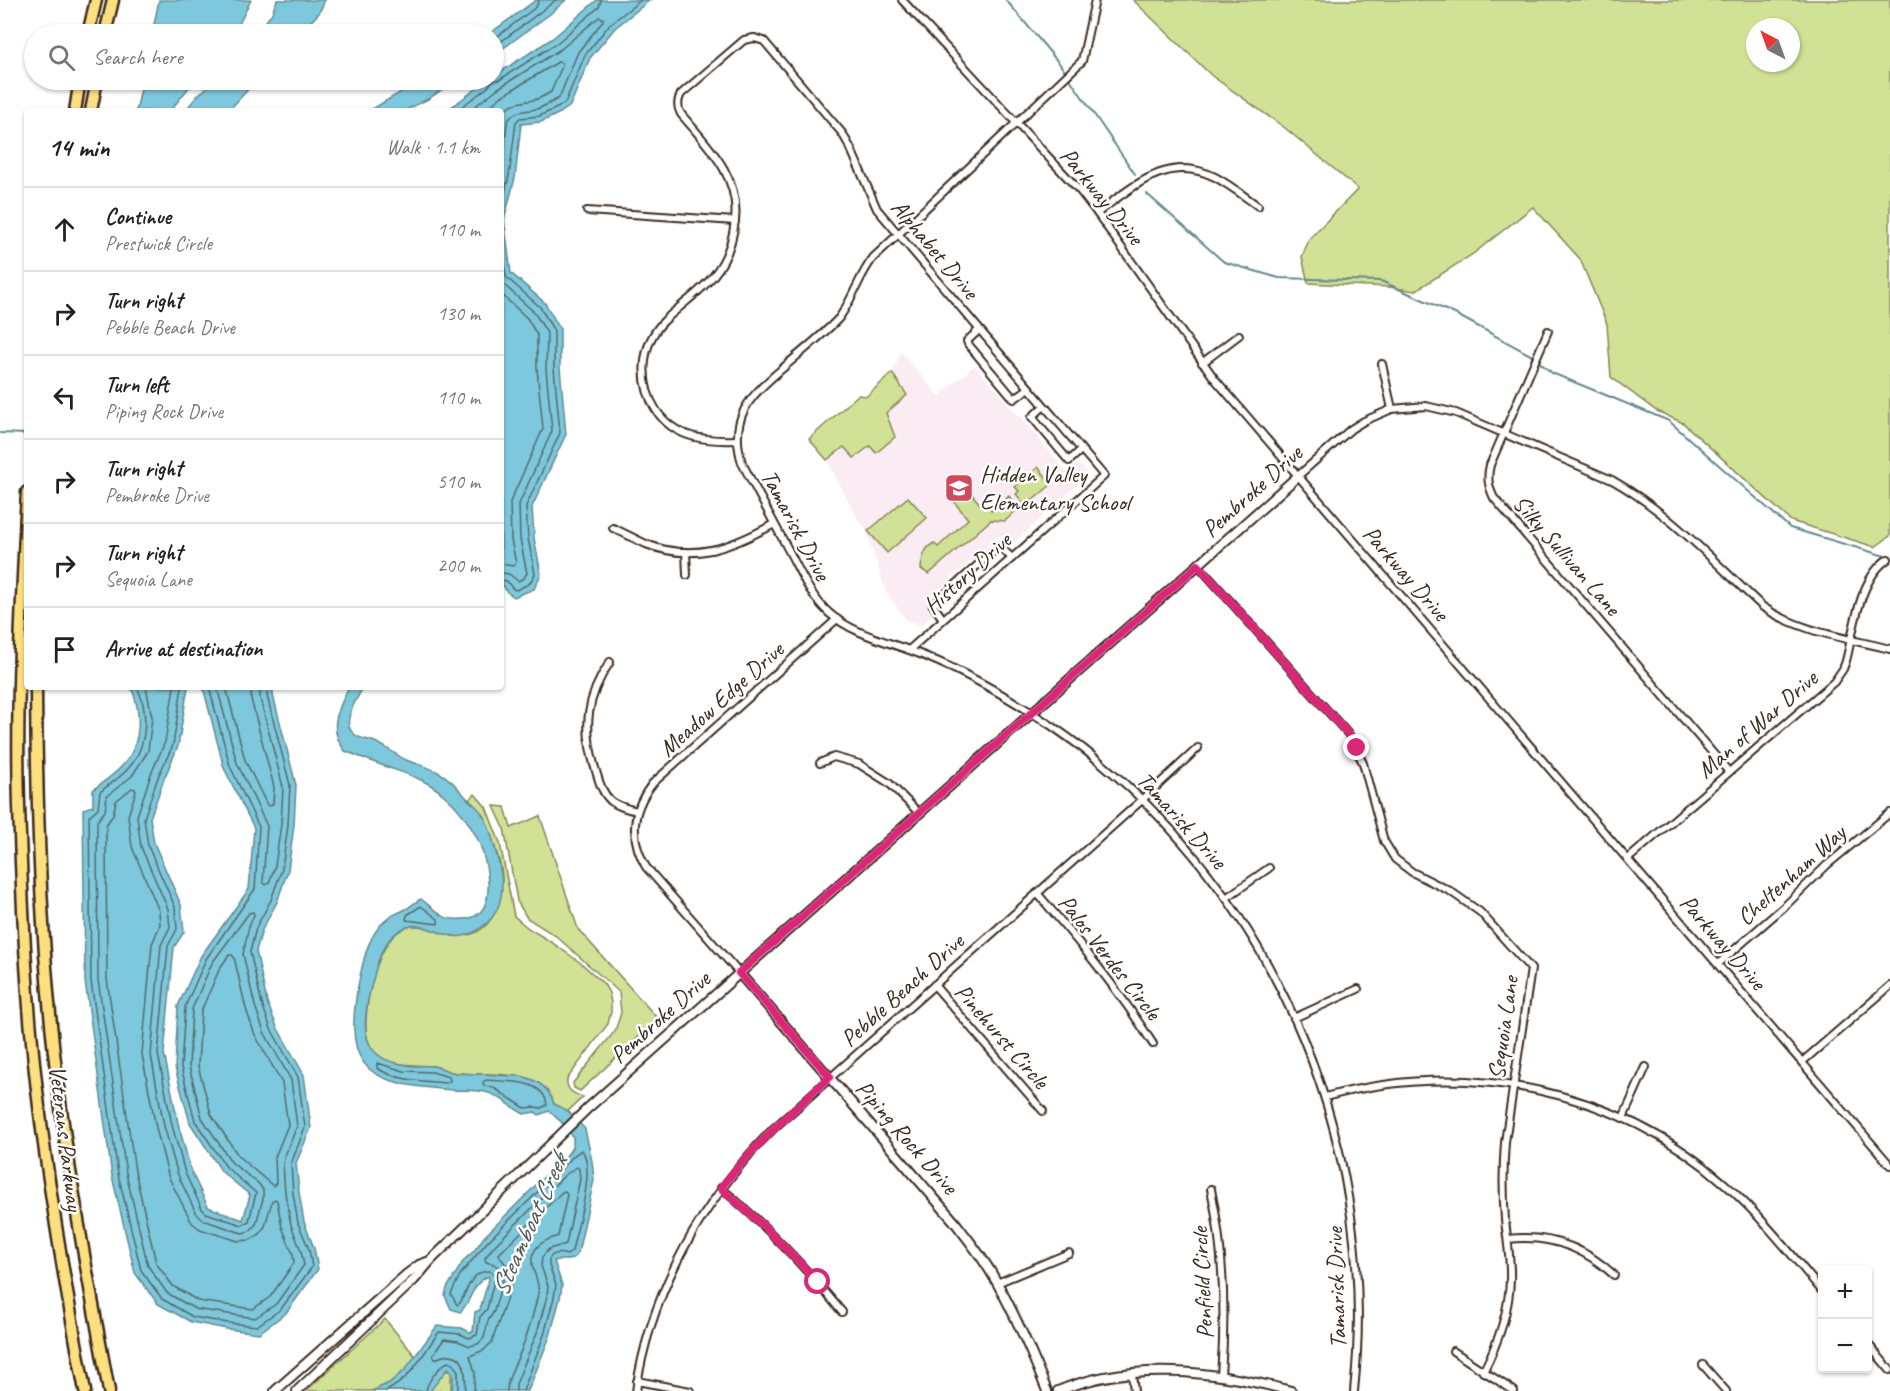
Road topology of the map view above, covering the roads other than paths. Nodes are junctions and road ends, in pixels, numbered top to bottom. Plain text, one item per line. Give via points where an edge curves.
1 (96, 0) edge
2 (113, 0) edge
3 (902, 0) edge
4 (1095, 0) edge
5 (90, 24) edge
6 (107, 24) edge
7 (754, 30) dead end
8 (754, 38) junction
9 (78, 90) edge
10 (95, 90) edge
11 (75, 108) edge
12 (92, 108) edge
13 (1016, 122) junction
14 (1258, 206) dead end
15 (587, 211) dead end
16 (1097, 213) junction
17 (735, 221) junction
18 (897, 234) junction
19 (979, 330) junction
20 (1548, 331) dead end
21 (1239, 335) dead end
22 (1202, 363) junction
23 (1382, 364) dead end
24 (1029, 388) junction
25 (1044, 406) junction
26 (1392, 409) junction
27 (1503, 433) junction
28 (737, 440) junction
29 (1082, 450) junction
30 (1104, 476) joint
31 (1298, 476) junction
32 (774, 524) junction
33 (613, 528) dead end
34 (686, 552) junction
35 (24, 555) edge
36 (1012, 558) junction
37 (1888, 560) dead end
38 (1198, 565) junction
39 (687, 575) dead end
40 (837, 619) junction
41 (943, 619) junction
42 (1851, 639) junction
43 (909, 650) junction
44 (1890, 650) edge
45 (610, 662) dead end
46 (36, 690) edge
47 (1032, 713) junction
48 (1198, 748) dead end
49 (820, 763) dead end
50 (1729, 772) junction
51 (1143, 799) junction
52 (637, 811) junction
53 (919, 813) junction
54 (1890, 813) edge
55 (1628, 860) junction
56 (1269, 868) dead end
57 (1037, 893) junction
58 (1227, 898) junction
59 (1718, 964) junction
60 (739, 973) junction
61 (934, 985) junction
62 (1890, 986) edge
63 (1358, 989) dead end
64 (1294, 1018) junction
65 (1153, 1044) dead end
66 (1802, 1062) junction
67 (1646, 1067) dead end
68 (830, 1077) junction
69 (1513, 1085) junction
70 (1325, 1097) junction
71 (1043, 1111) dead end
72 (1623, 1118) junction
73 (1889, 1161) edge
74 (721, 1188) junction
75 (1211, 1189) dead end
76 (1508, 1239) junction
77 (1069, 1253) dead end
78 (431, 1260) junction
79 (1614, 1275) dead end
80 (997, 1283) junction
81 (1818, 1286) edge
82 (842, 1312) dead end
83 (1872, 1349) edge
84 (1453, 1350) dead end
85 (1703, 1365) dead end
86 (1890, 1370) edge
87 (1483, 1372) junction
88 (1132, 1374) junction
89 (1221, 1376) junction
90 (637, 1382) junction
91 (85, 1391) edge
92 (109, 1391) edge
93 (274, 1391) edge
94 (297, 1391) edge
95 (636, 1391) edge
96 (690, 1391) edge
97 (1047, 1391) edge
98 (1058, 1391) edge
99 (1134, 1391) edge
100 (1291, 1391) edge
101 (1354, 1391) edge
102 (1514, 1391) edge
103 (1726, 1391) edge

1 - 5 main road
2 - 6 main road
3 - 13 street, Parkway Drive
4 - 13 street via 1082,61
7 - 8 street
8 - 17 street via 744,40 681,94 678,103 681,114 724,167 734,193
8 - 18 street, Alphabet Drive via 764,41 842,133 871,199
9 - 11 main road
10 - 12 main road
13 - 16 street, Parkway Drive
13 - 18 street
14 - 16 street via 1213,176 1177,169 1143,180
15 - 17 street
16 - 22 street, Parkway Drive
17 - 28 street via 723,263 659,327 649,345 644,369 652,403 667,422 698,439
18 - 19 street, Alphabet Drive
18 - 28 street via 865,268 839,318 752,396 740,417
19 - 24 street, Alphabet Drive
19 - 24 street via 967,340 968,344 1006,390 1014,399
20 - 27 street, Silky Sullivan Lane
21 - 22 street
22 - 31 street, Parkway Drive
23 - 26 street
24 - 25 street, Alphabet Drive
25 - 29 street, Alphabet Drive
25 - 29 street via 1032,417 1069,461
26 - 27 street, Pembroke Drive via 1412,406 1456,412
26 - 31 street, Pembroke Drive via 1351,429
27 - 42 street, Pembroke Drive via 1612,480 1639,496 1776,615
27 - 50 street, Silky Sullivan Lane via 1488,473 1494,498
28 - 32 street, Tamarisk Drive via 742,463
29 - 30 street, Alphabet Drive
30 - 36 street, History Drive
31 - 38 street, Pembroke Drive
31 - 55 street, Parkway Drive
32 - 34 street via 722,549
32 - 40 street, Tamarisk Drive via 809,590
33 - 34 street via 646,544
34 - 39 street
35 - 91 main road, Veterans Parkway via 19,803 25,944 39,1101 61,1262
36 - 41 street, History Drive
36 - 41 street via 999,546 933,605
37 - 42 street, Man of War Drive via 1866,586
38 - 47 street, Pembroke Drive
38 - 69 street, Sequoia Lane via 1349,735 1363,763 1384,841 1395,859 1466,900 1531,969
40 - 43 street, Tamarisk Drive
40 - 52 street, Meadow Edge Drive via 653,783
41 - 43 street, History Drive
42 - 44 street, Pembroke Drive
42 - 50 street, Man of War Drive via 1843,669 1834,682
43 - 47 street, Tamarisk Drive via 956,670
45 - 52 street via 591,700 588,741 606,795 620,806
46 - 92 main road, Veterans Parkway via 44,940 58,1086
47 - 51 street, Tamarisk Drive
47 - 53 street, Pembroke Drive
48 - 51 street, Pebble Beach Drive
49 - 53 street via 834,757 859,764 889,783
50 - 55 street, Man of War Drive
51 - 57 street, Pebble Beach Drive
51 - 58 street, Tamarisk Drive
52 - 60 street, Piping Rock Drive via 634,835 646,867
53 - 60 street, Pembroke Drive
54 - 59 street, Cheltenham Way
55 - 59 street, Parkway Drive
56 - 58 street
57 - 61 street, Pebble Beach Drive
57 - 65 street, Palos Verdes Circle via 1114,985
58 - 64 street, Tamarisk Drive
59 - 66 street, Parkway Drive
60 - 68 street, Piping Rock Drive
60 - 78 street, Pembroke Drive via 588,1108
61 - 68 street, Pebble Beach Drive
61 - 71 street, Pinehurst Circle
62 - 66 street
63 - 64 street
64 - 70 street, Tamarisk Drive
66 - 73 street, Parkway Drive
67 - 72 street
68 - 74 street, Pebble Beach Drive via 753,1149
68 - 80 street, Piping Rock Drive via 954,1221
69 - 70 street via 1422,1080 1363,1087
69 - 72 street via 1574,1099
69 - 76 street, Sequoia Lane via 1503,1168
70 - 101 street, Tamarisk Drive via 1345,1175 1356,1250 1358,1322
72 - 81 street via 1676,1147 1723,1182
74 - 82 street via 794,1255
74 - 90 street, Pebble Beach Drive via 688,1239 666,1286
75 - 89 street, Penfield Circle via 1223,1276
76 - 79 street via 1531,1237 1562,1243 1589,1255
76 - 87 street, Sequoia Lane via 1508,1301 1498,1339
77 - 80 street
78 - 93 street, Pembroke Drive via 407,1274
78 - 94 street, Pembroke Drive
80 - 97 street, Piping Rock Drive
83 - 86 street
84 - 87 street
85 - 103 street
87 - 102 street
88 - 89 street via 1178,1372
88 - 98 street
88 - 99 street
89 - 100 street
90 - 95 street, Pebble Beach Drive
90 - 96 street

